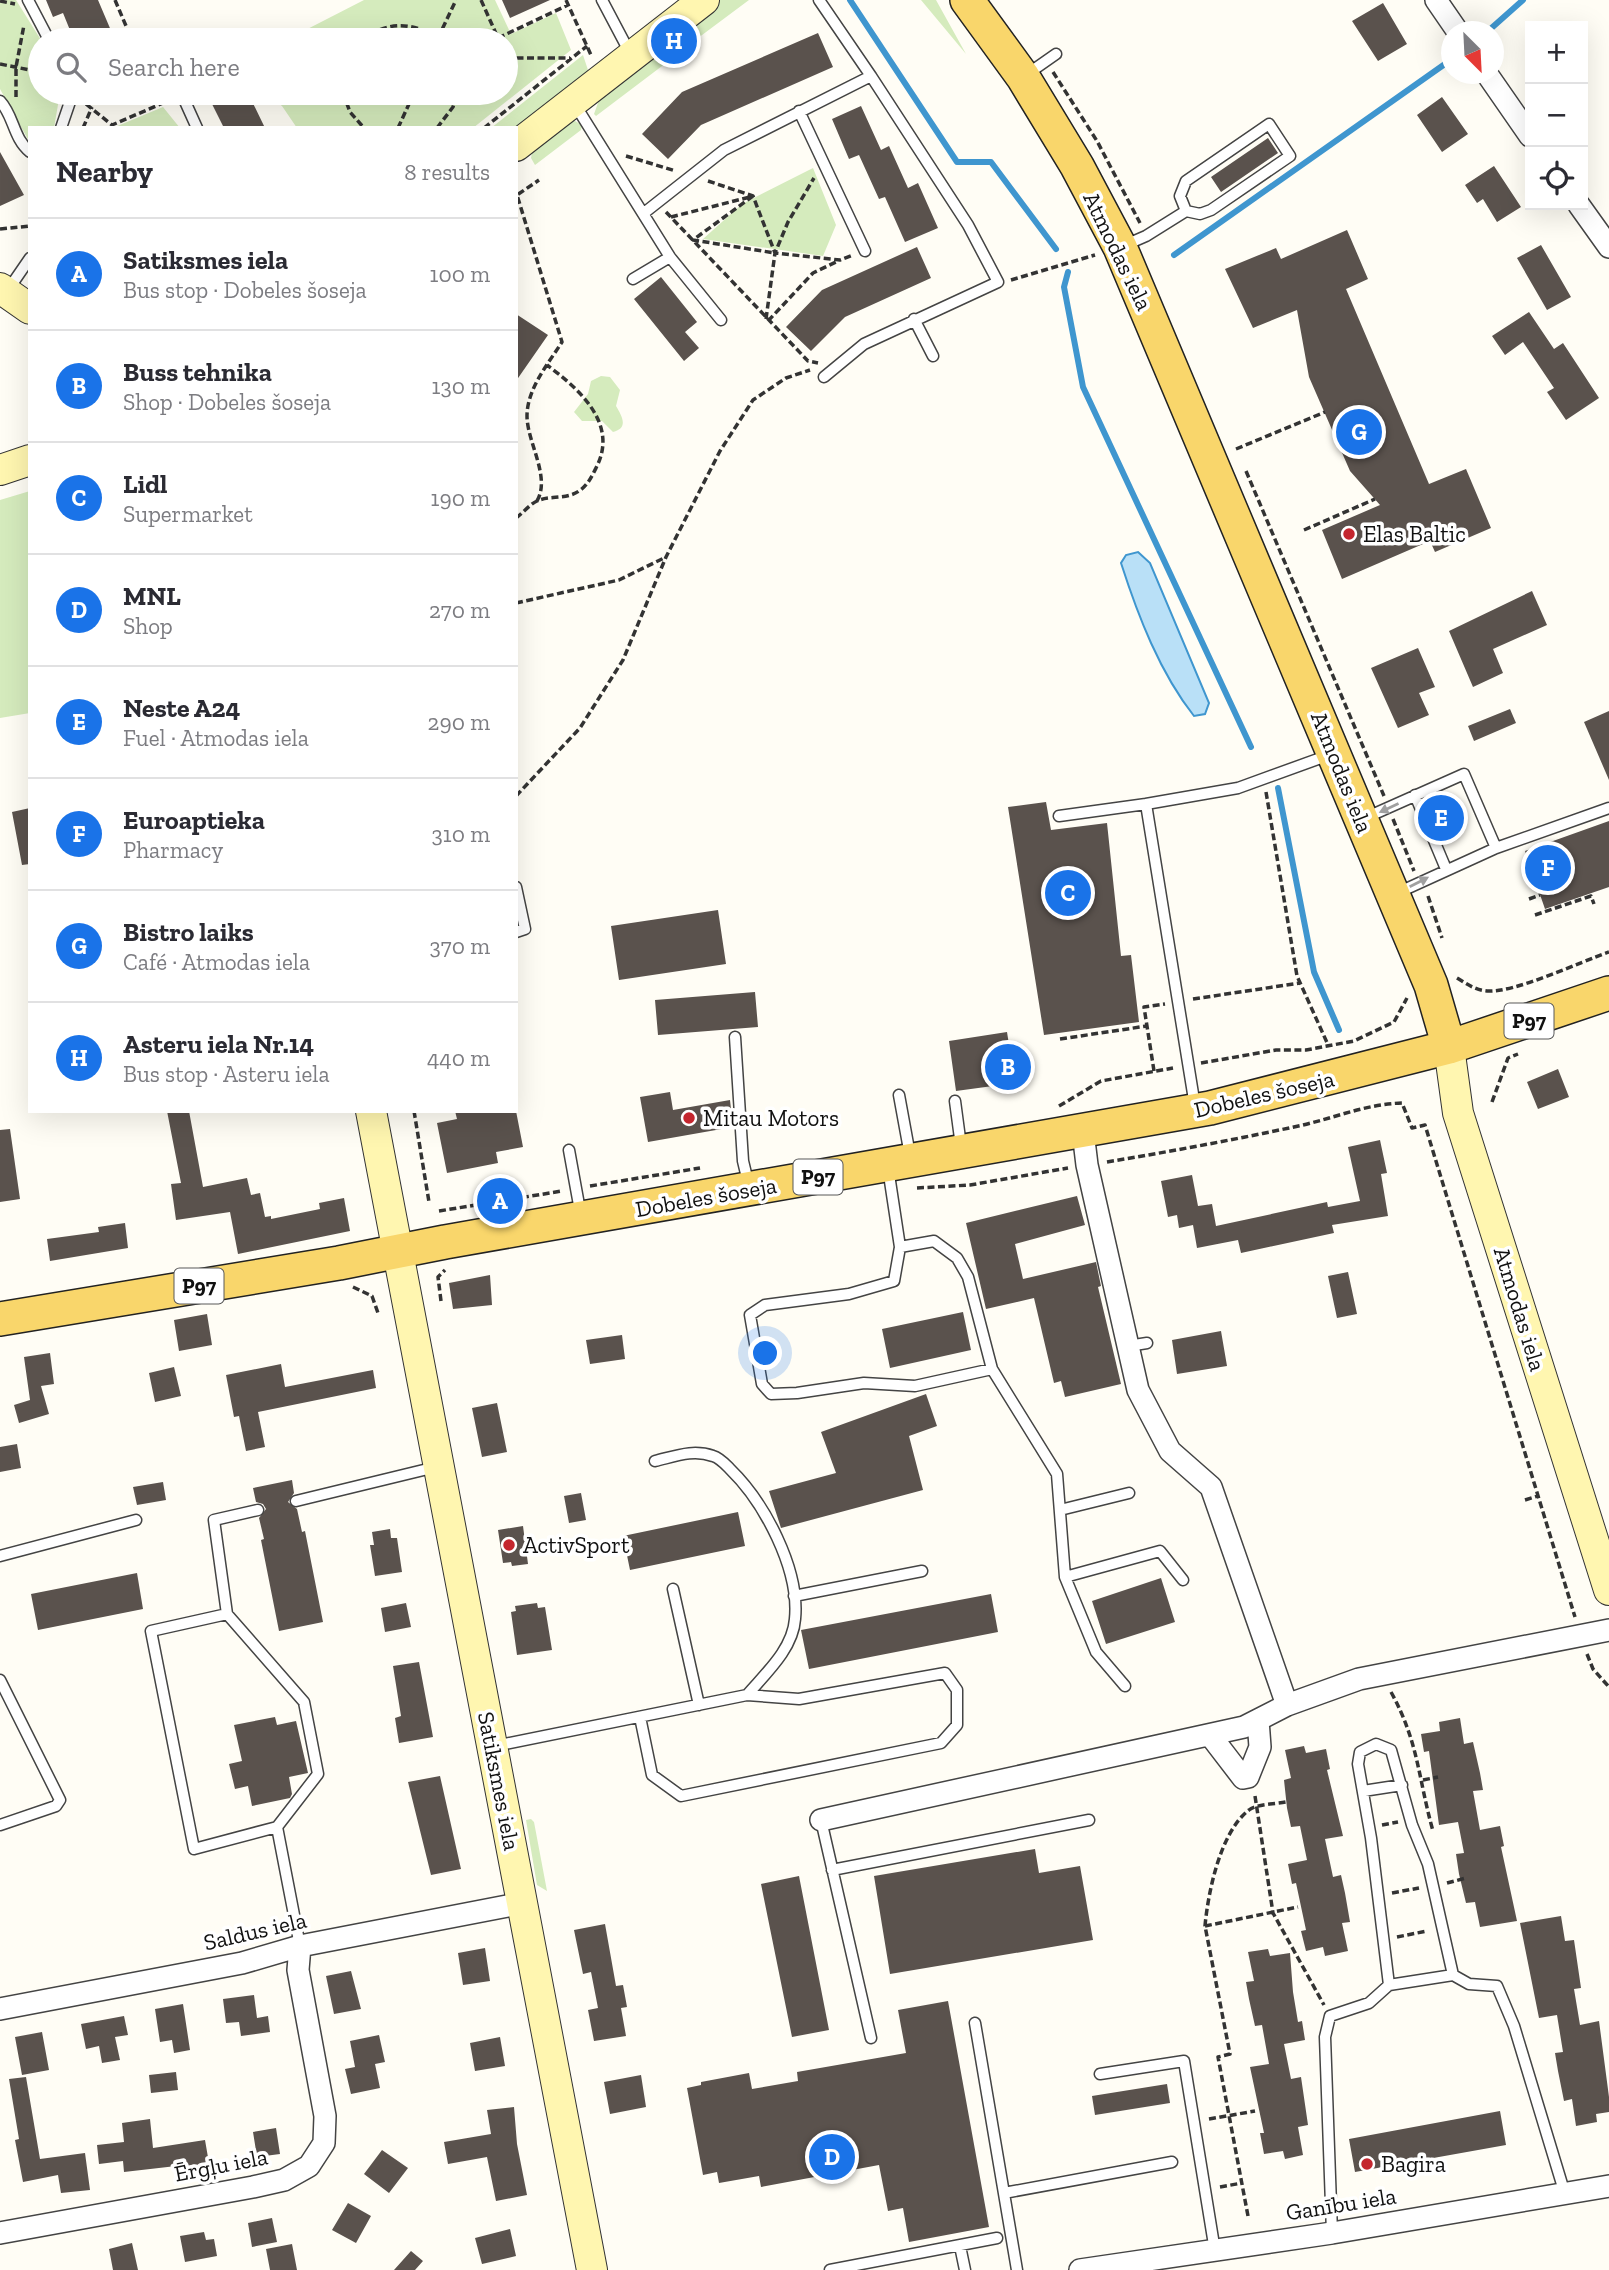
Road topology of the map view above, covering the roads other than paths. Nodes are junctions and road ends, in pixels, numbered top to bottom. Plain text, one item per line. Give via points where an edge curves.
1 (602, 0) edge
2 (704, 0) edge
3 (819, 0) edge
4 (967, 0) edge
5 (1436, 0) edge
6 (29, 3) edge
7 (1450, 21) edge
8 (43, 28) edge
9 (1056, 54) dead end
10 (632, 56) junction
11 (871, 76) junction
12 (1023, 77) junction
13 (1494, 84) edge
14 (0, 101) edge
15 (574, 103) junction
16 (70, 105) edge
17 (187, 105) edge
18 (799, 111) junction
19 (62, 126) edge
20 (196, 126) edge
21 (1525, 129) edge
22 (518, 145) edge
23 (28, 150) edge
24 (1583, 210) edge
25 (1186, 211) junction
26 (644, 213) junction
27 (1120, 247) junction
28 (1609, 247) edge
29 (865, 251) road end
30 (670, 257) junction
31 (28, 262) edge
32 (633, 279) dead end
33 (12, 297) edge
34 (914, 319) junction
35 (721, 320) dead end
36 (933, 356) dead end
37 (824, 377) dead end
38 (28, 461) edge
39 (0, 470) edge
40 (1334, 752) junction
41 (1415, 794) junction
42 (1146, 804) junction
43 (1609, 808) edge
44 (1059, 817) dead end
45 (1362, 820) junction
46 (1496, 848) junction
47 (1446, 869) junction
48 (1393, 895) junction
49 (518, 896) edge
50 (518, 931) edge
51 (1609, 993) edge
52 (736, 1037) dead end
53 (1449, 1047) junction
54 (899, 1095) dead end
55 (955, 1101) dead end
56 (1196, 1111) junction
57 (371, 1113) edge
58 (1083, 1132) junction
59 (569, 1150) dead end
60 (962, 1152) junction
61 (897, 1173) junction
62 (749, 1189) junction
63 (581, 1218) junction
64 (900, 1247) junction
65 (398, 1251) junction
66 (0, 1319) edge
67 (992, 1368) junction
68 (655, 1461) dead end
69 (438, 1467) junction
70 (1129, 1493) dead end
71 (296, 1501) dead end
72 (258, 1510) dead end
73 (1060, 1510) junction
74 (136, 1520) dead end
75 (0, 1556) edge
76 (922, 1571) dead end
77 (1065, 1577) junction
78 (1184, 1580) dead end
79 (673, 1590) dead end
80 (1609, 1590) edge
81 (794, 1596) junction
82 (227, 1614) junction
83 (1609, 1630) edge
84 (0, 1680) edge
85 (1125, 1686) dead end
86 (747, 1695) junction
87 (699, 1705) junction
88 (1287, 1705) junction
89 (640, 1717) junction
90 (1258, 1720) junction
91 (1210, 1735) junction
92 (492, 1747) junction
93 (1402, 1785) junction
94 (1363, 1791) junction
95 (821, 1820) joint
96 (1089, 1820) dead end
97 (0, 1825) edge
98 (277, 1827) junction
99 (832, 1870) junction
100 (523, 1903) junction
101 (300, 1946) junction
102 (1453, 1975) junction
103 (1389, 1985) junction
104 (0, 2009) edge
105 (975, 2023) dead end
106 (871, 2038) dead end
107 (1100, 2074) dead end
108 (1172, 2162) dead end
109 (1609, 2186) edge
110 (1004, 2193) junction
111 (1565, 2194) junction
112 (0, 2232) edge
113 (1332, 2233) junction
114 (997, 2238) dead end
115 (960, 2246) junction
116 (1215, 2251) junction
117 (901, 2257) junction
118 (592, 2270) edge
119 (830, 2270) edge
120 (903, 2270) edge
121 (965, 2270) edge
122 (1017, 2270) edge
123 (1080, 2270) edge

1 - 10 lane
2 - 10 street
3 - 11 lane
4 - 12 main road, Atmodas iela
5 - 7 street
6 - 8 lane
9 - 12 lane
10 - 15 street
11 - 18 lane
11 - 34 lane via 968,225 998,282
12 - 27 main road, Atmodas iela
13 - 21 street
14 - 23 lane
15 - 22 street
15 - 26 lane
16 - 19 lane
17 - 20 lane
18 - 26 lane via 724,150
18 - 29 lane
24 - 28 street
25 - 25 lane via 1200,214 1211,210 1290,156 1269,124 1186,181 1180,196
25 - 27 lane
26 - 30 lane
27 - 40 main road, Atmodas iela
30 - 32 lane
30 - 35 lane
31 - 33 lane
34 - 36 lane
34 - 37 lane via 864,344
38 - 39 street
40 - 42 lane via 1264,781
40 - 45 main road, Atmodas iela
41 -> 45 lane
41 - 46 lane via 1464,774
41 - 47 lane
42 - 44 lane
42 - 56 lane
43 - 46 lane
45 - 48 main road, Atmodas iela
46 - 47 lane
48 -> 47 lane
48 - 53 main road, Atmodas iela via 1431,985
49 - 50 lane via 525,929
51 - 53 main road, Dobeles šoseja / P97
52 - 62 lane via 743,1161
53 - 56 main road, Dobeles šoseja / P97
53 - 80 street, Atmodas iela via 1458,1113
54 - 61 lane
55 - 60 lane
56 - 58 main road, Dobeles šoseja / P97
57 - 65 street, Satiksmes iela
58 - 60 main road, Dobeles šoseja / P97
58 - 88 street via 1087,1165 1138,1345 1138,1390 1170,1451 1211,1487
59 - 63 lane
60 - 61 main road, Dobeles šoseja / P97
61 - 62 main road, Dobeles šoseja / P97
61 - 64 lane
62 - 63 main road, Dobeles šoseja / P97
63 - 65 main road, Dobeles šoseja / P97
64 - 67 lane via 934,1241 957,1258 968,1277
64 - 67 lane via 894,1282 849,1294 765,1305 750,1315 762,1384 771,1394 864,1383 915,1386
65 - 66 main road, Dobeles šoseja / P97
65 - 69 street, Satiksmes iela
67 - 73 lane via 1057,1475
68 - 81 lane via 690,1452 716,1456 740,1479 785,1556
69 - 71 lane
69 - 92 street, Satiksmes iela
70 - 73 lane
72 - 82 lane via 214,1520
73 - 77 lane
74 - 75 lane
76 - 81 lane
77 - 78 lane via 1160,1552
77 - 85 lane via 1096,1652
79 - 87 lane
81 - 86 lane via 796,1620 783,1652
82 - 98 lane via 304,1702 318,1774
82 - 98 lane via 151,1631 194,1849
83 - 88 street via 1359,1679
84 - 97 lane via 60,1800 56,1806
86 - 87 lane
86 - 89 lane via 799,1699 945,1673 957,1690 957,1725 941,1743 681,1796 652,1775
87 - 89 lane
88 - 90 street
89 - 92 lane
90 - 91 street
90 - 91 street via 1260,1747 1248,1777 1234,1769
91 - 95 street
92 - 100 street, Satiksmes iela
93 - 94 lane
93 - 94 lane via 1391,1750 1376,1744 1360,1752
93 - 102 lane via 1433,1886
94 - 103 lane
95 - 99 lane
96 - 99 lane
98 - 101 lane
99 - 106 lane
100 - 101 street, Saldus iela
100 - 118 street, Satiksmes iela
101 - 104 street, Saldus iela via 242,1963
101 - 112 street, Ērgļu iela via 298,1970 325,2116 324,2143 309,2166 284,2180 253,2187
102 - 103 lane
102 - 111 lane via 1469,1984 1497,1986 1514,2026
103 - 113 lane via 1369,2003 1330,2016 1325,2037
105 - 110 lane
107 - 116 lane via 1184,2061
108 - 110 lane
109 - 111 street, Ganību iela
110 - 122 lane
111 - 113 street, Ganību iela
113 - 116 street, Ganību iela
114 - 115 lane
115 - 117 lane
115 - 121 lane
116 - 123 street, Ganību iela
117 - 119 lane
117 - 120 lane

